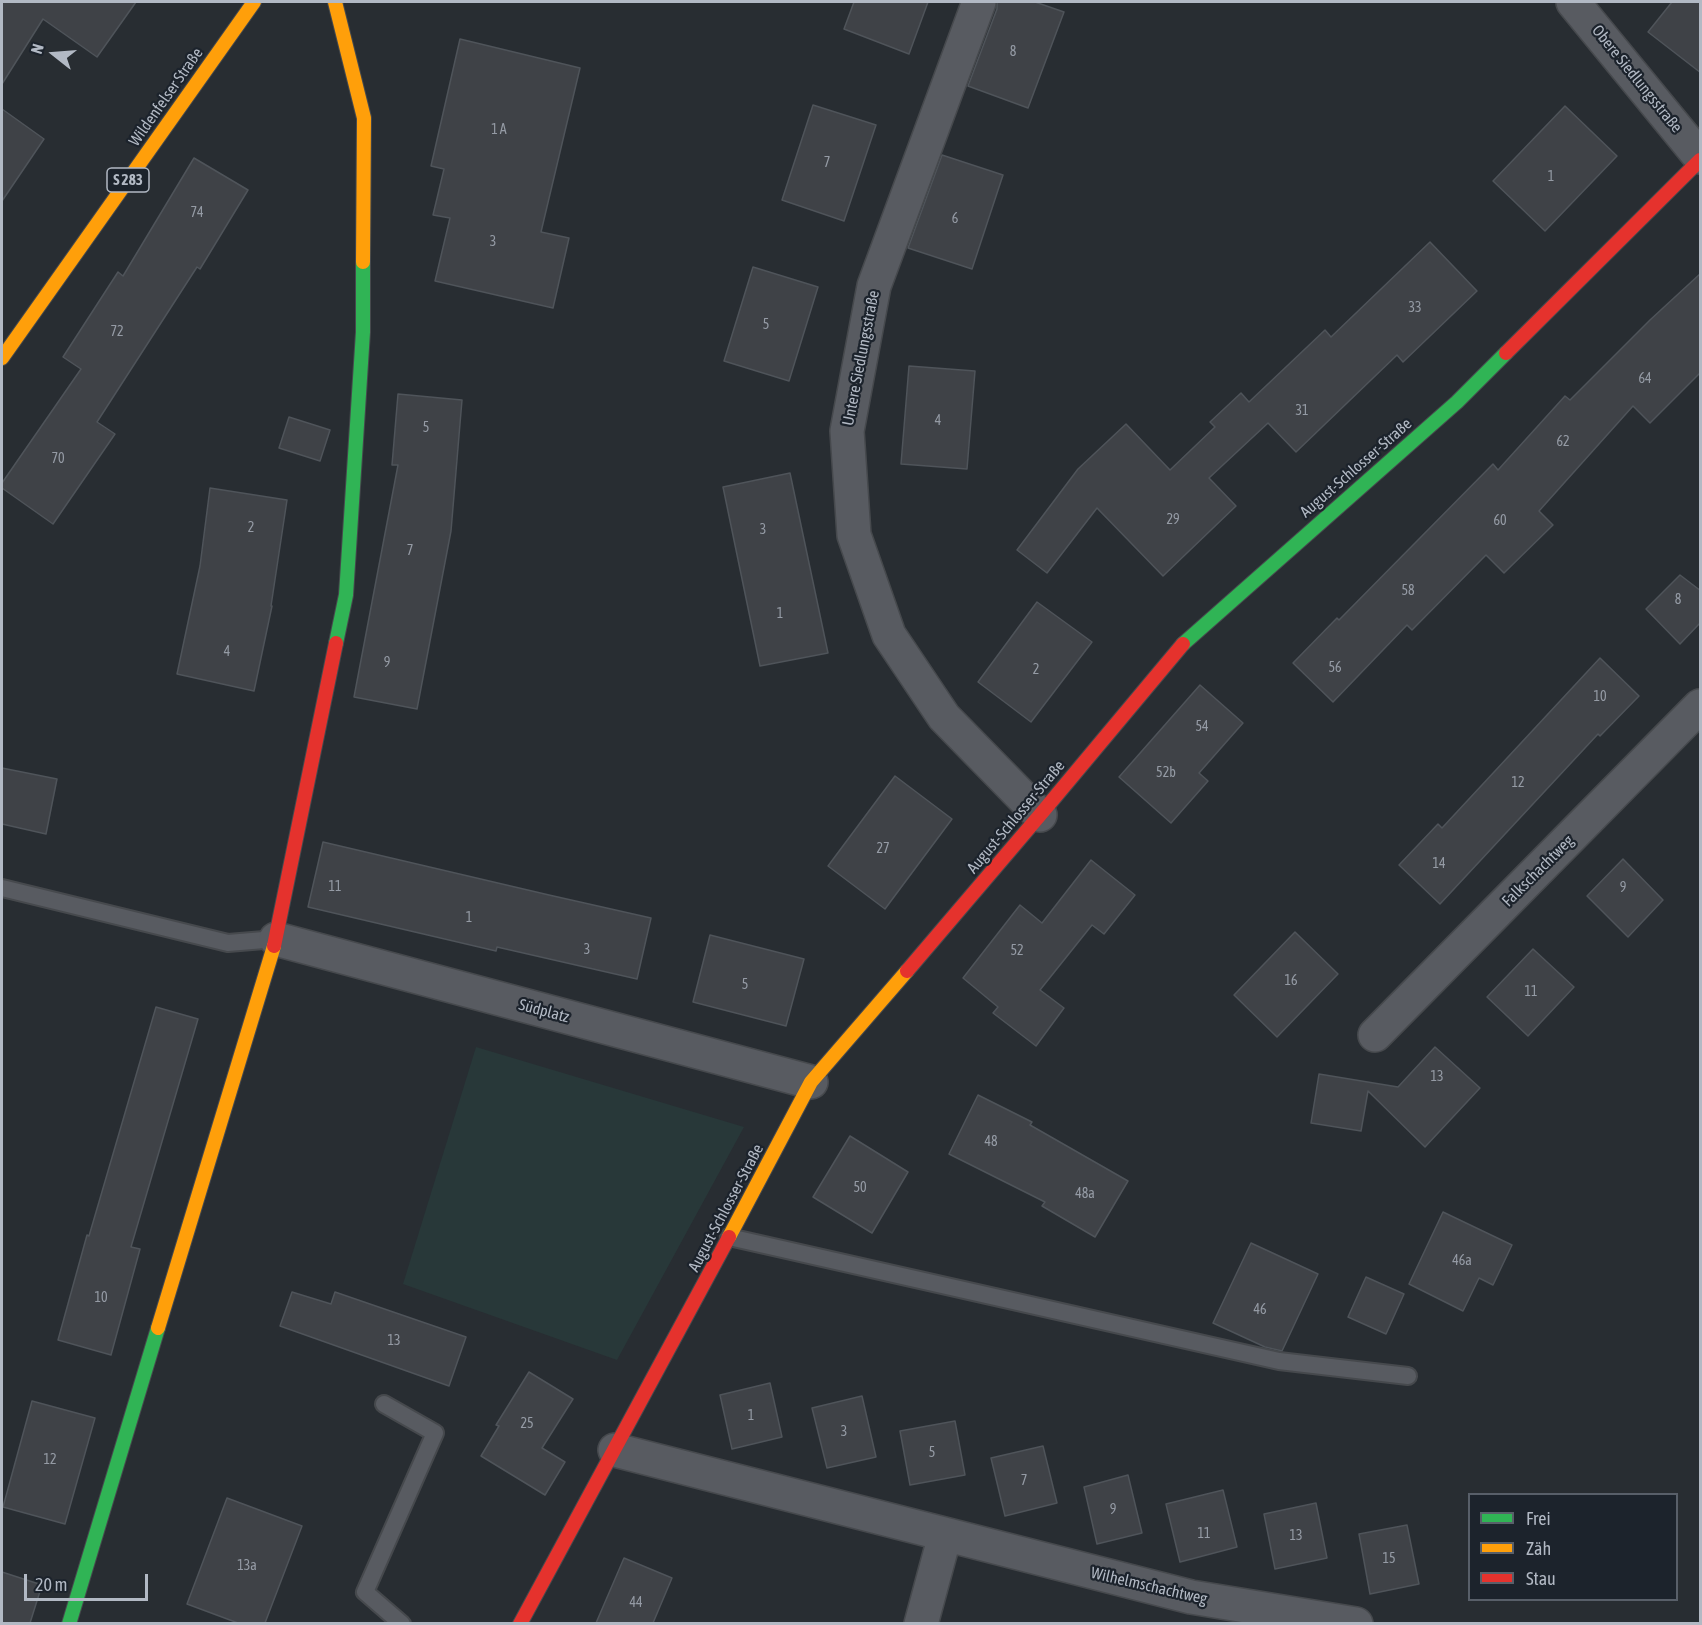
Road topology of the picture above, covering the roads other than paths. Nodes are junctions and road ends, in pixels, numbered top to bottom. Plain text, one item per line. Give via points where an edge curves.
1 (254, 2) edge
2 (335, 2) edge
3 (979, 2) edge
4 (1573, 2) edge
5 (1701, 158) edge
6 (2, 358) edge
7 (1701, 706) edge
8 (1040, 815) junction
9 (2, 888) edge
10 (276, 939) junction
11 (1375, 1035) dead end
12 (811, 1082) junction
13 (729, 1237) junction
14 (1408, 1376) dead end
15 (384, 1404) dead end
16 (615, 1450) junction
17 (945, 1535) junction
18 (69, 1623) edge
19 (402, 1623) edge
20 (520, 1623) edge
21 (921, 1623) edge
22 (1356, 1623) edge

1 - 6 street, Wildenfelser Straße / S 283
2 - 10 street via 364,118 363,332 346,595
3 - 8 street, Untere Siedlungsstraße via 874,286 847,431 854,535 889,635 945,717
4 - 5 street, Obere Siedlungsstraße
5 - 8 street, August-Schlosser-Straße via 1457,402 1184,642
7 - 11 street, Falkschachtweg
8 - 12 street, August-Schlosser-Straße
9 - 10 lane via 228,942
10 - 12 street, Südplatz
10 - 18 street
12 - 13 street, August-Schlosser-Straße
13 - 14 lane via 1279,1361
13 - 16 street, August-Schlosser-Straße
15 - 19 lane via 435,1433 365,1592
16 - 17 street, Wilhelmschachtweg
16 - 20 street, August-Schlosser-Straße
17 - 21 street
17 - 22 street, Wilhelmschachtweg via 1191,1598

